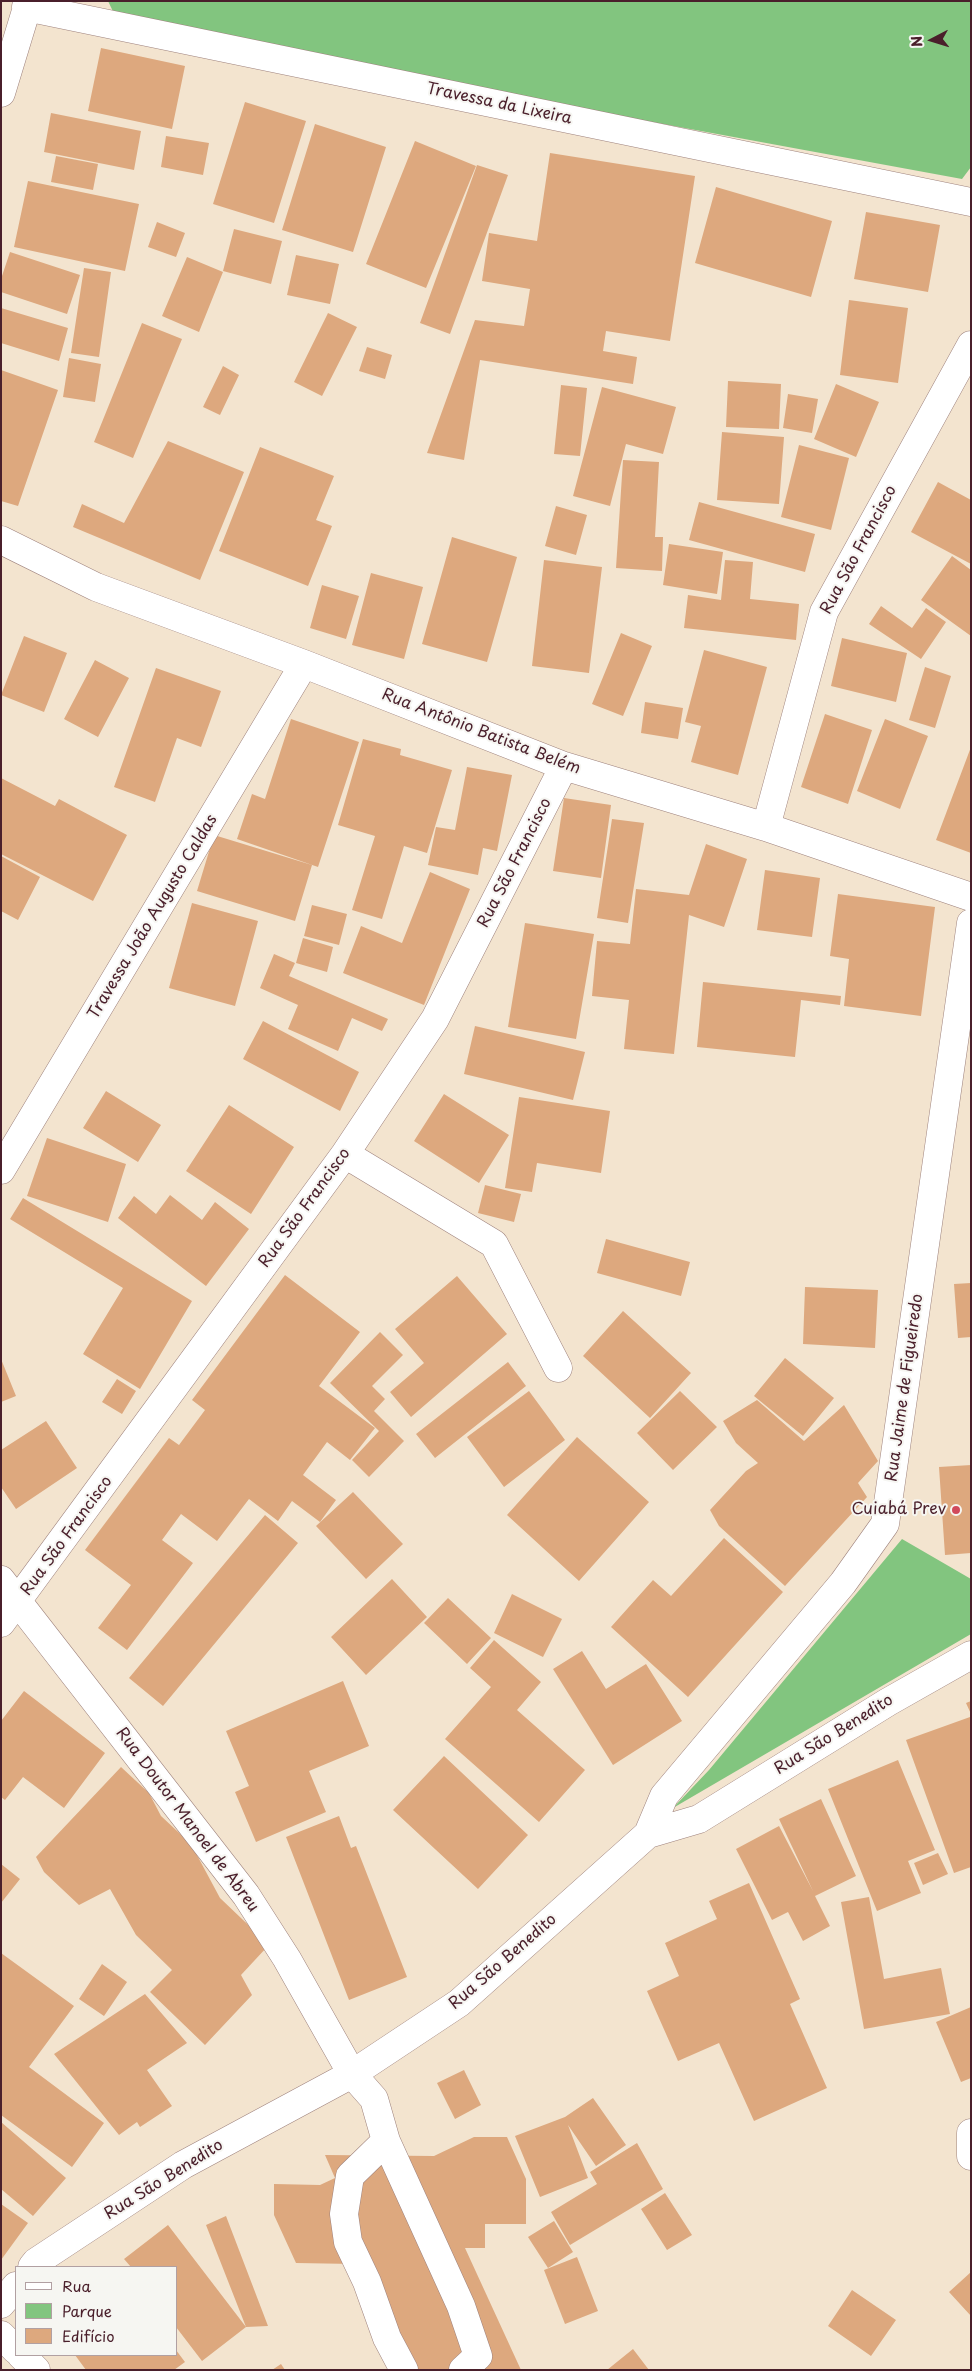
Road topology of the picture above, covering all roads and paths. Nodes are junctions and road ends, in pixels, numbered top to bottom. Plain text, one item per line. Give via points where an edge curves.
1 (27, 4) edge
2 (1, 93) edge
3 (971, 202) edge
4 (971, 345) edge
5 (1, 540) edge
6 (304, 664) junction
7 (564, 766) junction
8 (766, 827) junction
9 (971, 897) edge
10 (971, 923) edge
11 (345, 1154) junction
12 (1, 1170) edge
13 (558, 1368) dead end
14 (1, 1580) edge
15 (19, 1602) junction
16 (1, 1623) edge
17 (971, 1655) edge
18 (648, 1834) junction
19 (352, 2074) junction
20 (971, 2133) edge
21 (386, 2141) junction
22 (971, 2156) edge
23 (33, 2266) edge
24 (15, 2287) edge
25 (1, 2304) edge
26 (1, 2336) edge
27 (15, 2349) edge
28 (21, 2356) edge
29 (36, 2370) edge
30 (404, 2370) edge
31 (463, 2370) edge

1 - 2 street
1 - 3 street, Travessa da Lixeira
4 - 8 street, Rua São Francisco via 824,612
5 - 6 street, Rua Antônio Batista Belém via 96,587
6 - 7 street, Rua Antônio Batista Belém
6 - 12 street, Travessa João Augusto Caldas
7 - 8 street, Rua Antônio Batista Belém
7 - 11 street, Rua São Francisco via 435,1019
8 - 9 street, Rua Antônio Batista Belém
10 - 18 street, Rua Jaime de Figueiredo via 885,1524 843,1583 664,1796
11 - 13 street via 494,1244
11 - 15 street, Rua São Francisco
14 - 15 street, Rua Doutor Manoel de Abreu
15 - 16 street, Rua São Francisco
15 - 19 street, Rua Doutor Manoel de Abreu via 246,1895 287,1959
17 - 18 street, Rua São Benedito via 888,1702 699,1819
18 - 19 street, Rua São Benedito via 458,2003
19 - 21 street, Rua Doutor Manoel de Abreu via 374,2099
19 - 23 street, Rua São Benedito via 183,2165
20 - 22 street
21 - 30 street via 350,2176 344,2214 348,2242
21 - 31 street, Rua Doutor Manoel de Abreu via 461,2306 478,2356
24 - 25 street
26 - 27 street
28 - 29 street

